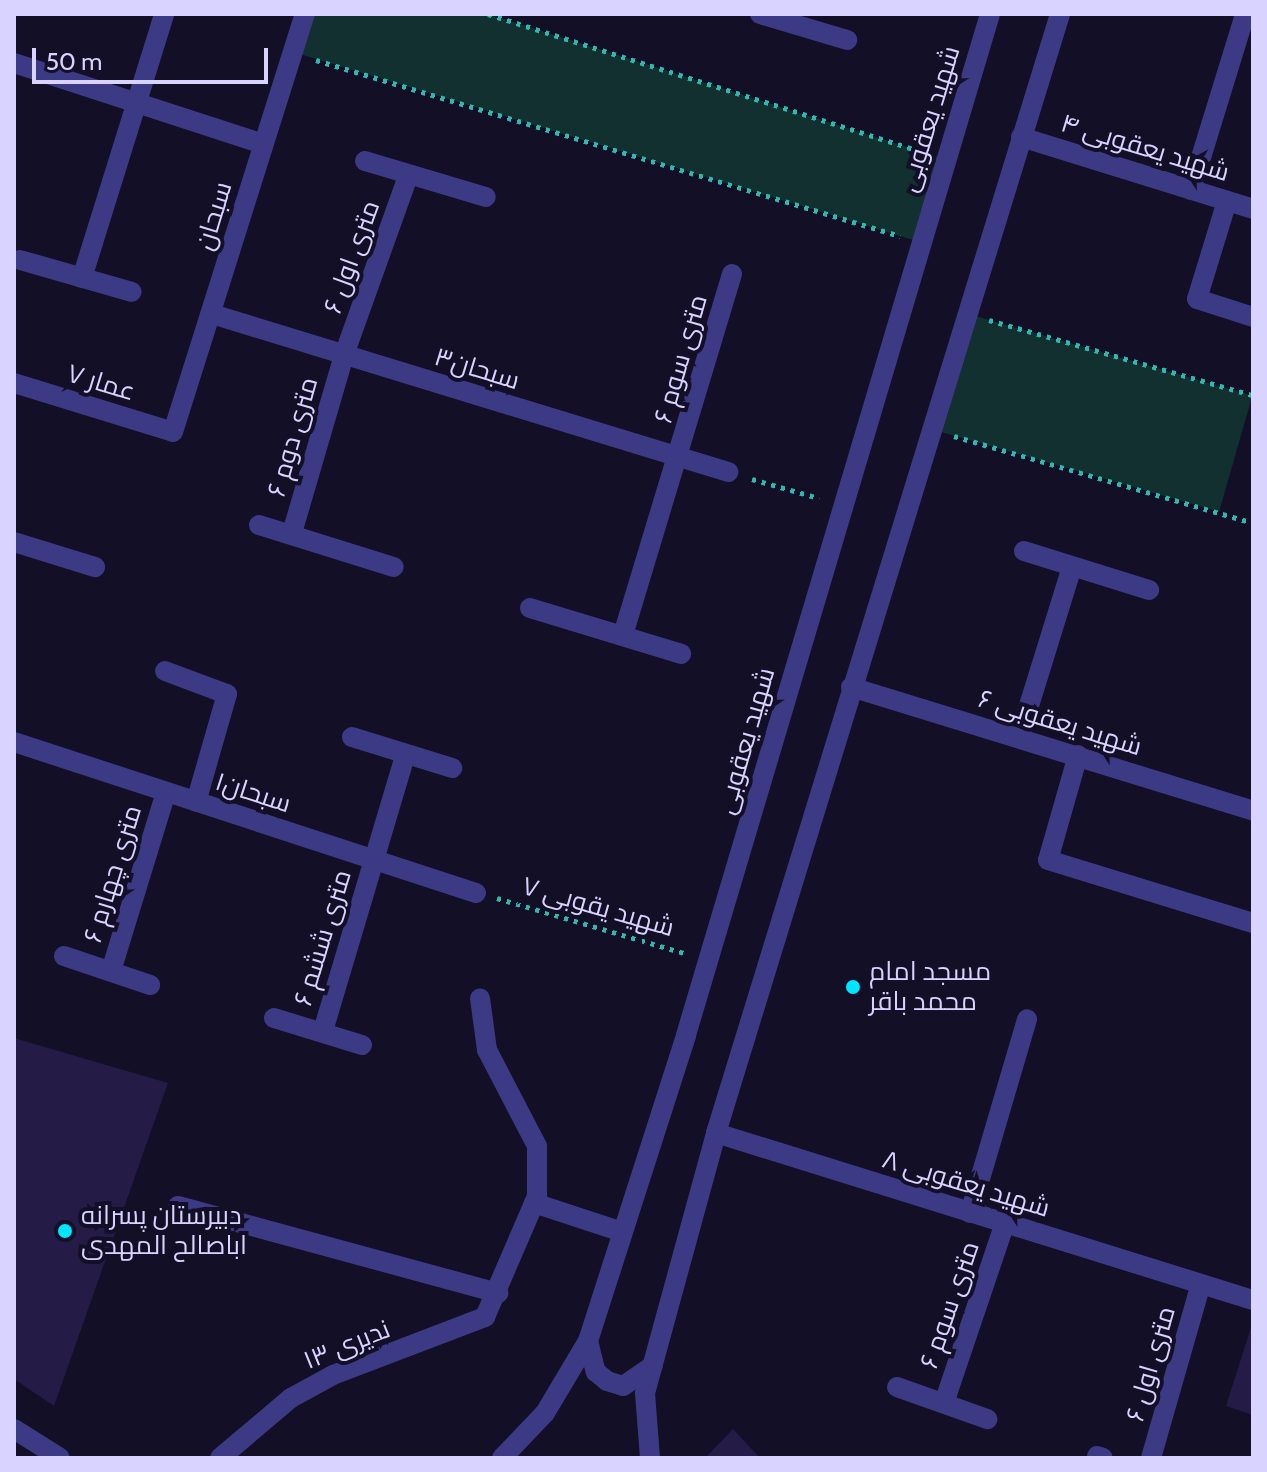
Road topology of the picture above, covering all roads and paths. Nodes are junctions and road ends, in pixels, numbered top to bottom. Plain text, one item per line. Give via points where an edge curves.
1 (164, 14) edge
2 (305, 14) edge
3 (488, 14) edge
4 (760, 14) edge
5 (990, 14) edge
6 (1060, 14) edge
7 (1245, 14) edge
8 (806, 20) edge
9 (847, 40) dead end
10 (293, 52) junction
11 (14, 63) edge
12 (135, 100) junction
13 (1021, 137) junction
14 (263, 144) junction
15 (945, 159) junction
16 (365, 161) dead end
17 (408, 176) junction
18 (1191, 190) junction
19 (486, 197) dead end
20 (1227, 201) junction
21 (1253, 209) edge
22 (920, 242) junction
23 (20, 260) dead end
24 (732, 274) dead end
25 (82, 278) junction
26 (132, 292) dead end
27 (965, 313) junction
28 (212, 314) junction
29 (1253, 317) edge
30 (344, 355) junction
31 (14, 383) edge
32 (1253, 395) edge
33 (930, 429) junction
34 (173, 432) joint
35 (679, 458) junction
36 (728, 472) joint
37 (843, 504) junction
38 (1253, 523) edge
39 (259, 525) dead end
40 (292, 533) junction
41 (14, 542) edge
42 (1024, 551) dead end
43 (95, 567) dead end
44 (394, 567) dead end
45 (1072, 567) junction
46 (1149, 590) dead end
47 (530, 608) dead end
48 (623, 635) junction
49 (681, 654) dead end
50 (165, 671) dead end
51 (851, 687) junction
52 (352, 737) dead end
53 (1019, 738) junction
54 (14, 742) edge
55 (1078, 755) junction
56 (405, 756) junction
57 (452, 768) dead end
58 (166, 792) junction
59 (196, 802) junction
60 (1253, 811) edge
61 (374, 860) junction
62 (476, 893) joint
63 (1253, 923) edge
64 (64, 956) dead end
65 (708, 960) junction
66 (111, 971) junction
67 (150, 985) dead end
68 (480, 998) dead end
69 (274, 1018) dead end
70 (1027, 1019) dead end
71 (323, 1031) junction
72 (362, 1045) dead end
73 (716, 1133) junction
74 (534, 1203) junction
75 (178, 1206) dead end
76 (970, 1213) junction
77 (1005, 1223) junction
78 (622, 1232) junction
79 (1201, 1284) junction
80 (498, 1293) junction
81 (1253, 1300) edge
82 (588, 1341) junction
83 (653, 1366) junction
84 (897, 1387) dead end
85 (944, 1403) junction
86 (987, 1419) dead end
87 (14, 1429) edge
88 (60, 1458) edge
89 (220, 1458) edge
90 (502, 1458) edge
91 (650, 1458) edge
92 (1151, 1458) edge

1 - 12 street
2 - 10 street, سبحان
3 - 15 path
4 - 8 street
5 - 15 street, شهید یعقوبی
6 - 13 street
7 - 18 street
8 - 9 street
10 - 14 street, سبحان
10 - 22 path
11 - 12 street
12 - 14 street
12 - 25 street
13 - 18 street, شهید یعقوبی ۴
13 - 27 street
14 - 28 street, سبحان
15 - 22 street, شهید یعقوبی
16 - 17 street
17 - 19 street
17 - 30 street, ۶ متری اول
18 - 20 street, شهید یعقوبی ۴
20 - 21 street, شهید یعقوبی ۴
20 - 29 street via 1197,299
22 - 37 street, شهید یعقوبی
23 - 25 street
24 - 35 street, ۶ متری سوم
25 - 26 street
27 - 32 path
27 - 33 street
28 - 30 street, سبحان۳
28 - 34 street, سبحان
30 - 35 street, سبحان۳
30 - 40 street, ۶ متری دوم
31 - 34 street, عمار ۷
33 - 38 path
33 - 51 street
35 - 36 street, سبحان۳
35 - 48 street
36 - 37 path
37 - 65 street, شهید یعقوبی
39 - 40 street
40 - 44 street
41 - 43 street
42 - 45 street
45 - 46 street
45 - 53 street
47 - 48 street
48 - 49 street
50 - 59 street via 227,694
51 - 53 street, شهید یعقوبی ۶
51 - 73 street
52 - 56 street
53 - 55 street, شهید یعقوبی ۶
54 - 58 street, سبحان۱
55 - 60 street, شهید یعقوبی ۶
55 - 63 street via 1048,860
56 - 57 street
56 - 61 street, ۶ متری ششم
58 - 59 street, سبحان۱
58 - 66 street, ۶ متری چهارم
59 - 61 street, سبحان۱
61 - 62 street, سبحان۱
61 - 71 street, ۶ متری ششم
62 - 65 path, شهید یقوبی ۷
64 - 66 street
65 - 78 street, شهید یعقوبی
66 - 67 street
68 - 74 street, ندیری ۱۳ via 487,1050 537,1146
69 - 71 street
70 - 76 street
71 - 72 street
73 - 76 street, شهید یعقوبی ۸
73 - 83 street
74 - 78 street
74 - 80 street, ندیری ۱۳
75 - 80 street
76 - 77 street, شهید یعقوبی ۸
77 - 79 street, شهید یعقوبی ۸
77 - 85 street, ۶ متری سوم
78 - 82 street, شهید یعقوبی
79 - 81 street, شهید یعقوبی ۸
79 - 92 street, ۶ متری اول
80 - 89 street, ندیری ۱۳ via 485,1317 333,1375 291,1398
82 - 83 street via 596,1372 607,1381 623,1386
82 - 90 street, شهید یعقوبی via 545,1413
83 - 91 street via 645,1393
84 - 85 street
85 - 86 street
87 - 88 street

